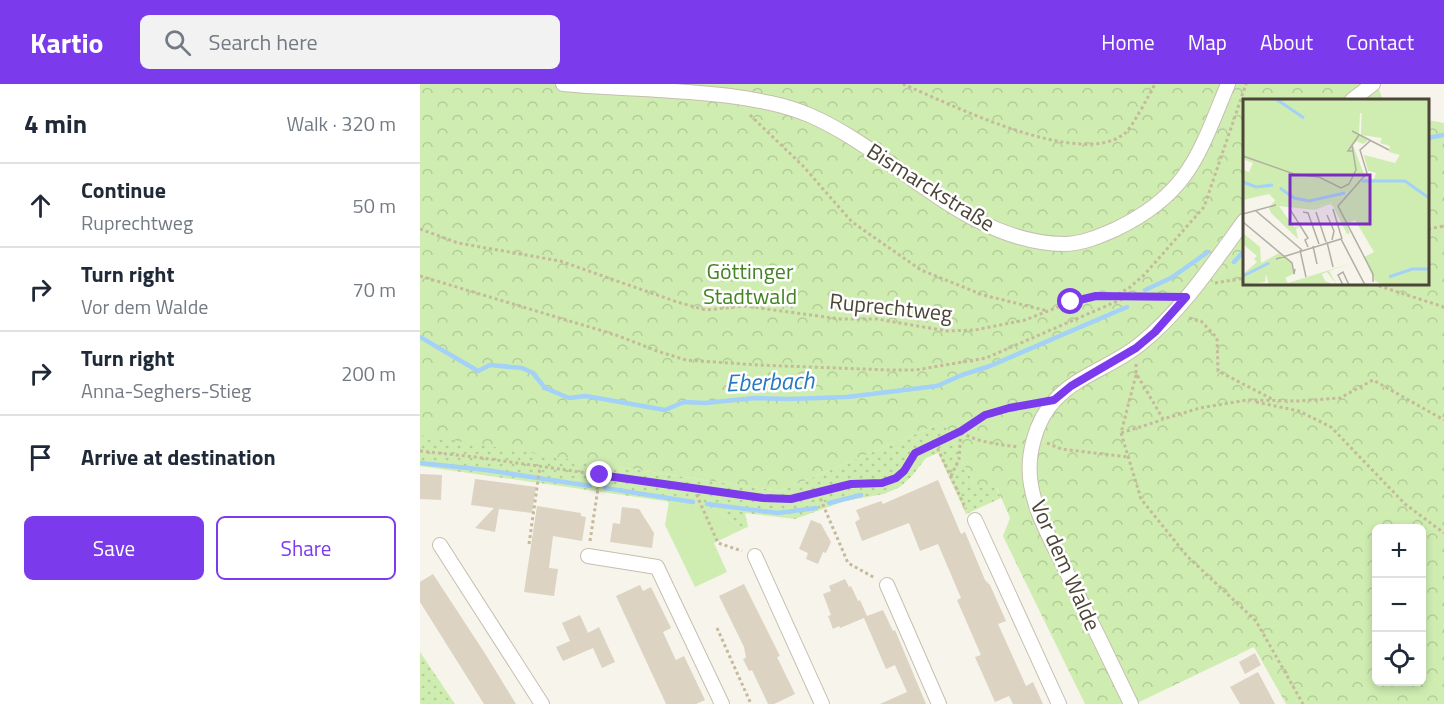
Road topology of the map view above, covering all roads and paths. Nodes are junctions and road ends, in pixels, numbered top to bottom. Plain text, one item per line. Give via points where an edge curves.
1 (562, 84) edge
2 (903, 84) edge
3 (1155, 84) edge
4 (1228, 84) edge
5 (1246, 84) edge
6 (1373, 84) edge
7 (1353, 99) edge
8 (748, 112) dead end
9 (1243, 224) edge
10 (1444, 226) edge
11 (420, 229) edge
12 (1429, 229) edge
13 (420, 276) edge
14 (1376, 285) edge
15 (1116, 295) junction
16 (1129, 296) junction
17 (1186, 297) junction
18 (1444, 307) edge
19 (1049, 311) junction
20 (1173, 314) junction
21 (1136, 348) junction
22 (1136, 373) junction
23 (1054, 400) junction
24 (1247, 400) junction
25 (1275, 401) junction
26 (1163, 419) junction
27 (1444, 420) edge
28 (961, 431) junction
29 (1121, 433) junction
30 (935, 442) junction
31 (1033, 443) junction
32 (420, 451) edge
33 (1128, 457) junction
34 (540, 466) junction
35 (600, 475) junction
36 (951, 476) junction
37 (694, 489) junction
38 (818, 493) junction
39 (975, 520) joint
40 (1444, 533) edge
41 (529, 544) dead end
42 (440, 545) dead end
43 (588, 556) joint
44 (754, 556) joint
45 (887, 585) joint
46 (717, 628) dead end
47 (542, 704) edge
48 (722, 704) edge
49 (751, 704) edge
50 (822, 704) edge
51 (939, 704) edge
52 (1059, 704) edge
53 (1131, 704) edge
54 (1303, 704) edge

1 - 4 street, Bismarckstraße via 717,95 791,108 853,137 974,218 1023,238 1066,244 1122,226 1173,191 1191,169
2 - 3 path via 977,116 1053,142 1088,146 1125,134
5 - 15 path via 1204,207 1144,275
6 - 7 street
8 - 19 path via 852,222 921,270 983,295
9 - 17 street, Vor dem Walde
10 - 12 path
11 - 19 path, Ruprechtweg via 458,243 560,261 706,310 745,306 840,319 877,319 947,331 975,330
13 - 16 path via 686,360 907,370 986,357
14 - 18 path
15 - 16 path, Ruprechtweg
15 - 19 path, Ruprechtweg via 1096,296
16 - 17 path, Ruprechtweg
17 - 20 street, Vor dem Walde
20 - 21 street, Vor dem Walde
20 - 25 path via 1201,321 1217,338 1218,371
21 - 22 path
21 - 23 street, Vor dem Walde
22 - 26 path
22 - 29 path
23 - 28 path via 985,415
23 - 31 street, Vor dem Walde
24 - 25 path
24 - 26 path
24 - 40 path via 1299,411 1331,426 1405,504
25 - 27 path via 1340,398 1373,380
26 - 29 path
28 - 30 path
28 - 31 path via 966,436 997,444
28 - 36 path via 959,459
29 - 33 path
30 - 36 path
30 - 38 path via 915,453 896,478
31 - 33 path
31 - 53 street, Vor dem Walde via 1031,487 1043,521
32 - 34 path
33 - 54 path via 1141,499 1187,556 1256,621
34 - 35 path
34 - 41 path
35 - 37 path
35 - 43 path
36 - 39 path
37 - 38 path via 791,499
37 - 44 path via 718,543
38 - 45 path via 848,563
39 - 52 street
42 - 47 street
43 - 48 street via 657,567
44 - 50 street
45 - 51 street
46 - 49 path

